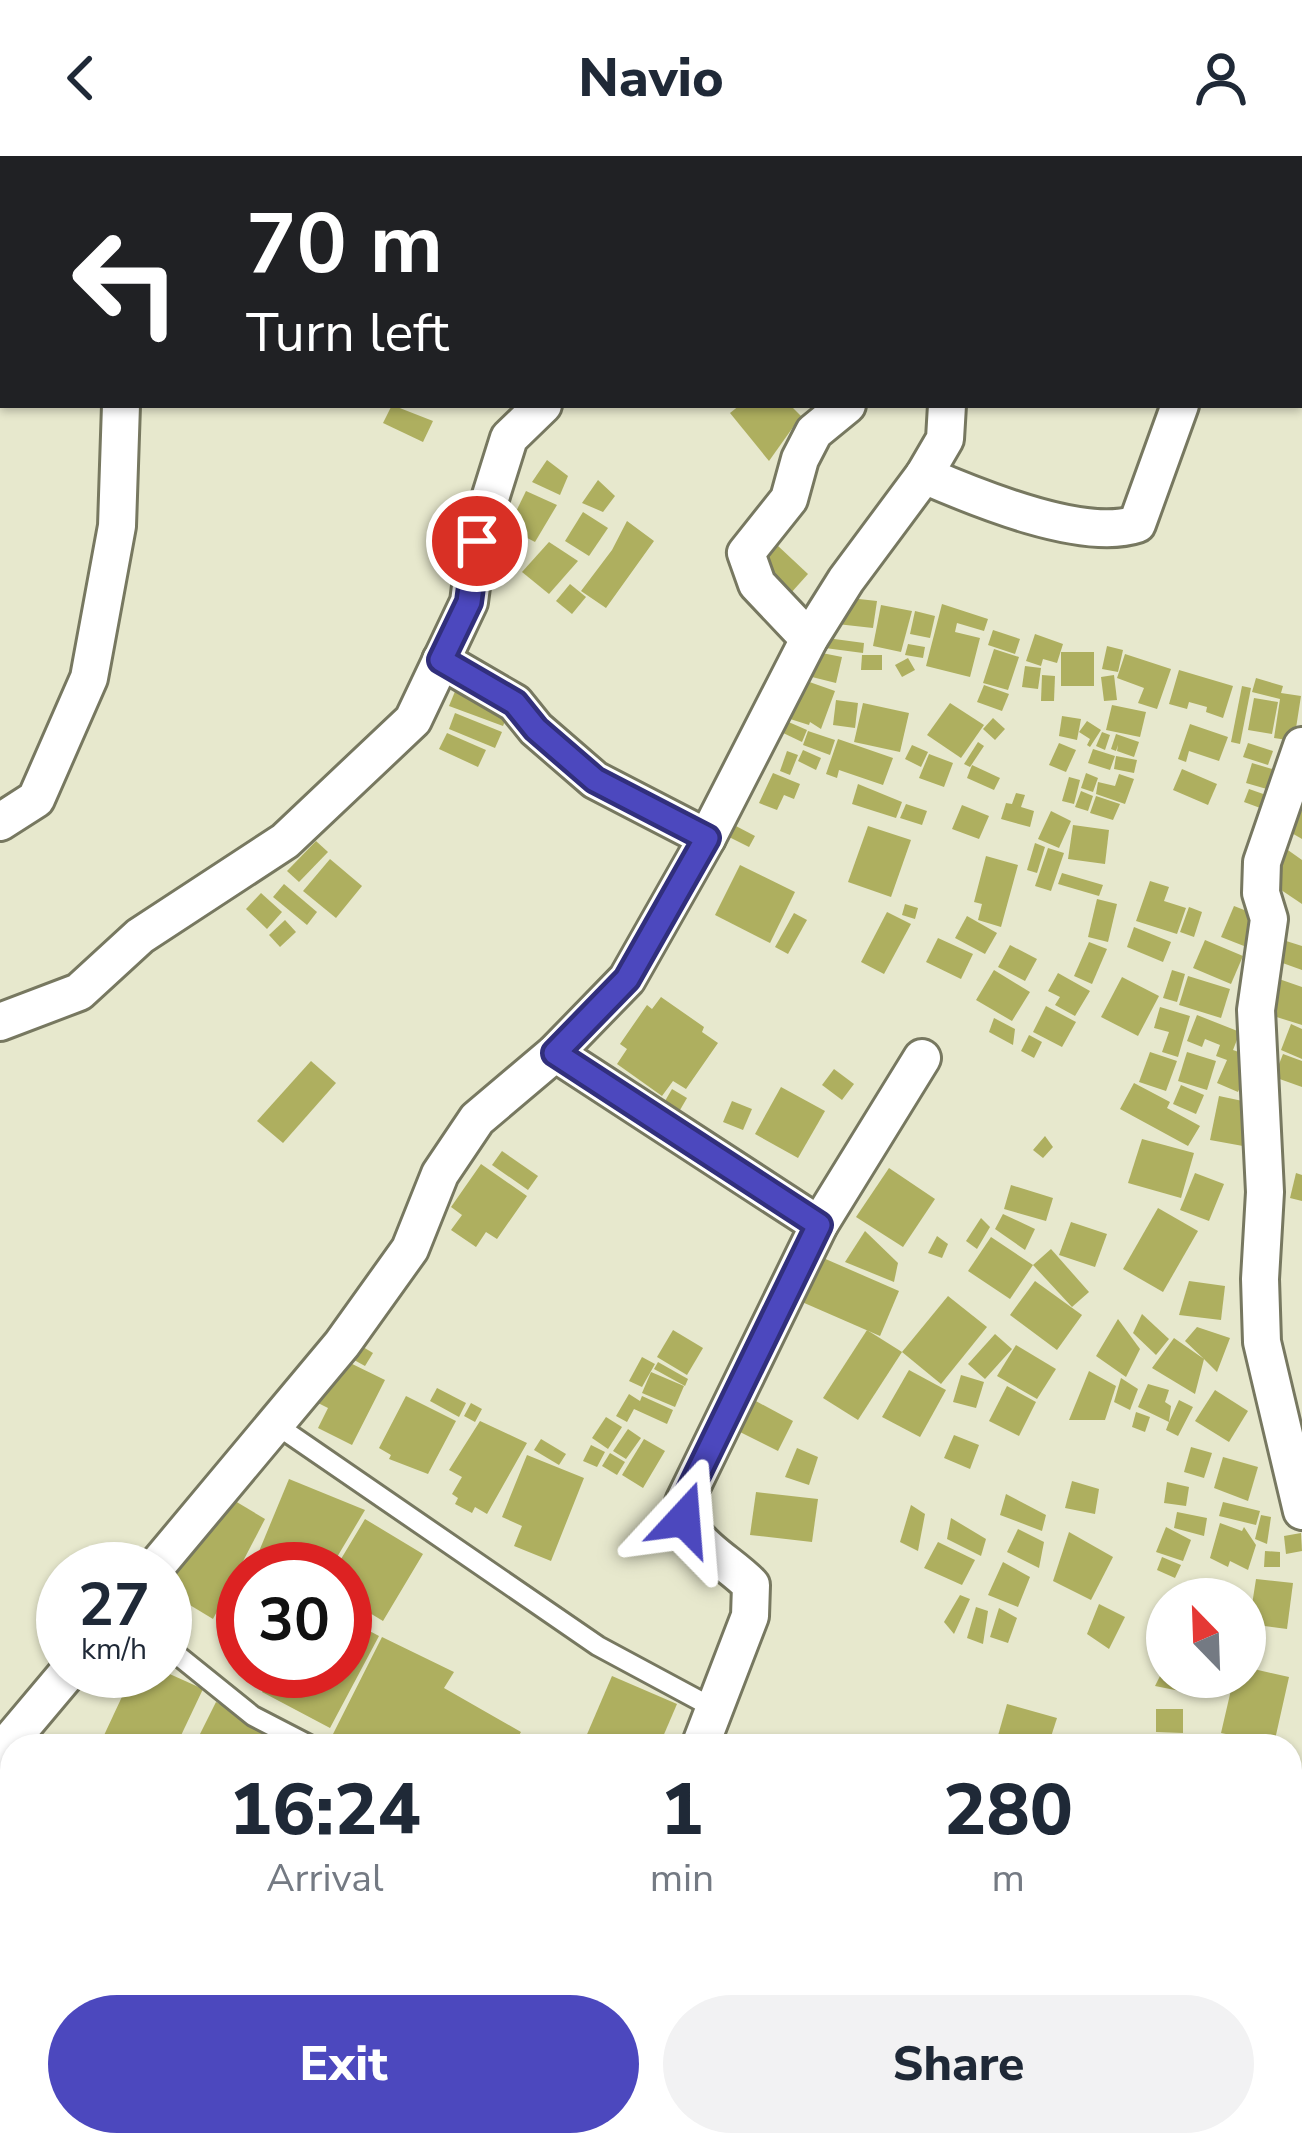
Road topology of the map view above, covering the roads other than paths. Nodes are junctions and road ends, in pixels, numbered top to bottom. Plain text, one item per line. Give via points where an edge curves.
1 (122, 408) edge
2 (540, 408) edge
3 (843, 408) edge
4 (947, 408) edge
5 (1179, 408) edge
6 (924, 475) junction
7 (809, 639) junction
8 (441, 660) junction
9 (1302, 746) edge
10 (0, 822) edge
11 (707, 838) junction
12 (0, 1022) edge
13 (555, 1053) junction
14 (922, 1058) dead end
15 (819, 1225) junction
16 (275, 1424) junction
17 (1302, 1511) edge
18 (177, 1542) edge
19 (192, 1667) edge
20 (46, 1698) edge
21 (717, 1710) junction
22 (16, 1734) edge
23 (288, 1734) edge
24 (706, 1734) edge

1 - 10 street via 117,526 88,678 36,799
2 - 8 street via 508,438 477,541 469,602
3 - 7 street via 814,432 789,499 746,554 757,584
4 - 6 street via 945,440
5 - 6 street via 1137,524 1117,531 1025,514
6 - 7 street
7 - 11 street
8 - 11 street via 515,703 595,780
8 - 12 street via 412,720 285,841 140,936 79,992
9 - 17 street via 1262,862 1269,919 1256,1010 1262,1342
11 - 13 street via 627,979
13 - 15 street
13 - 16 street via 477,1119 440,1174 410,1249
14 - 15 street
15 - 21 street via 684,1502 692,1535 751,1585 750,1616
16 - 18 street
16 - 21 lane via 598,1646
19 - 23 lane
20 - 22 street
21 - 24 street

